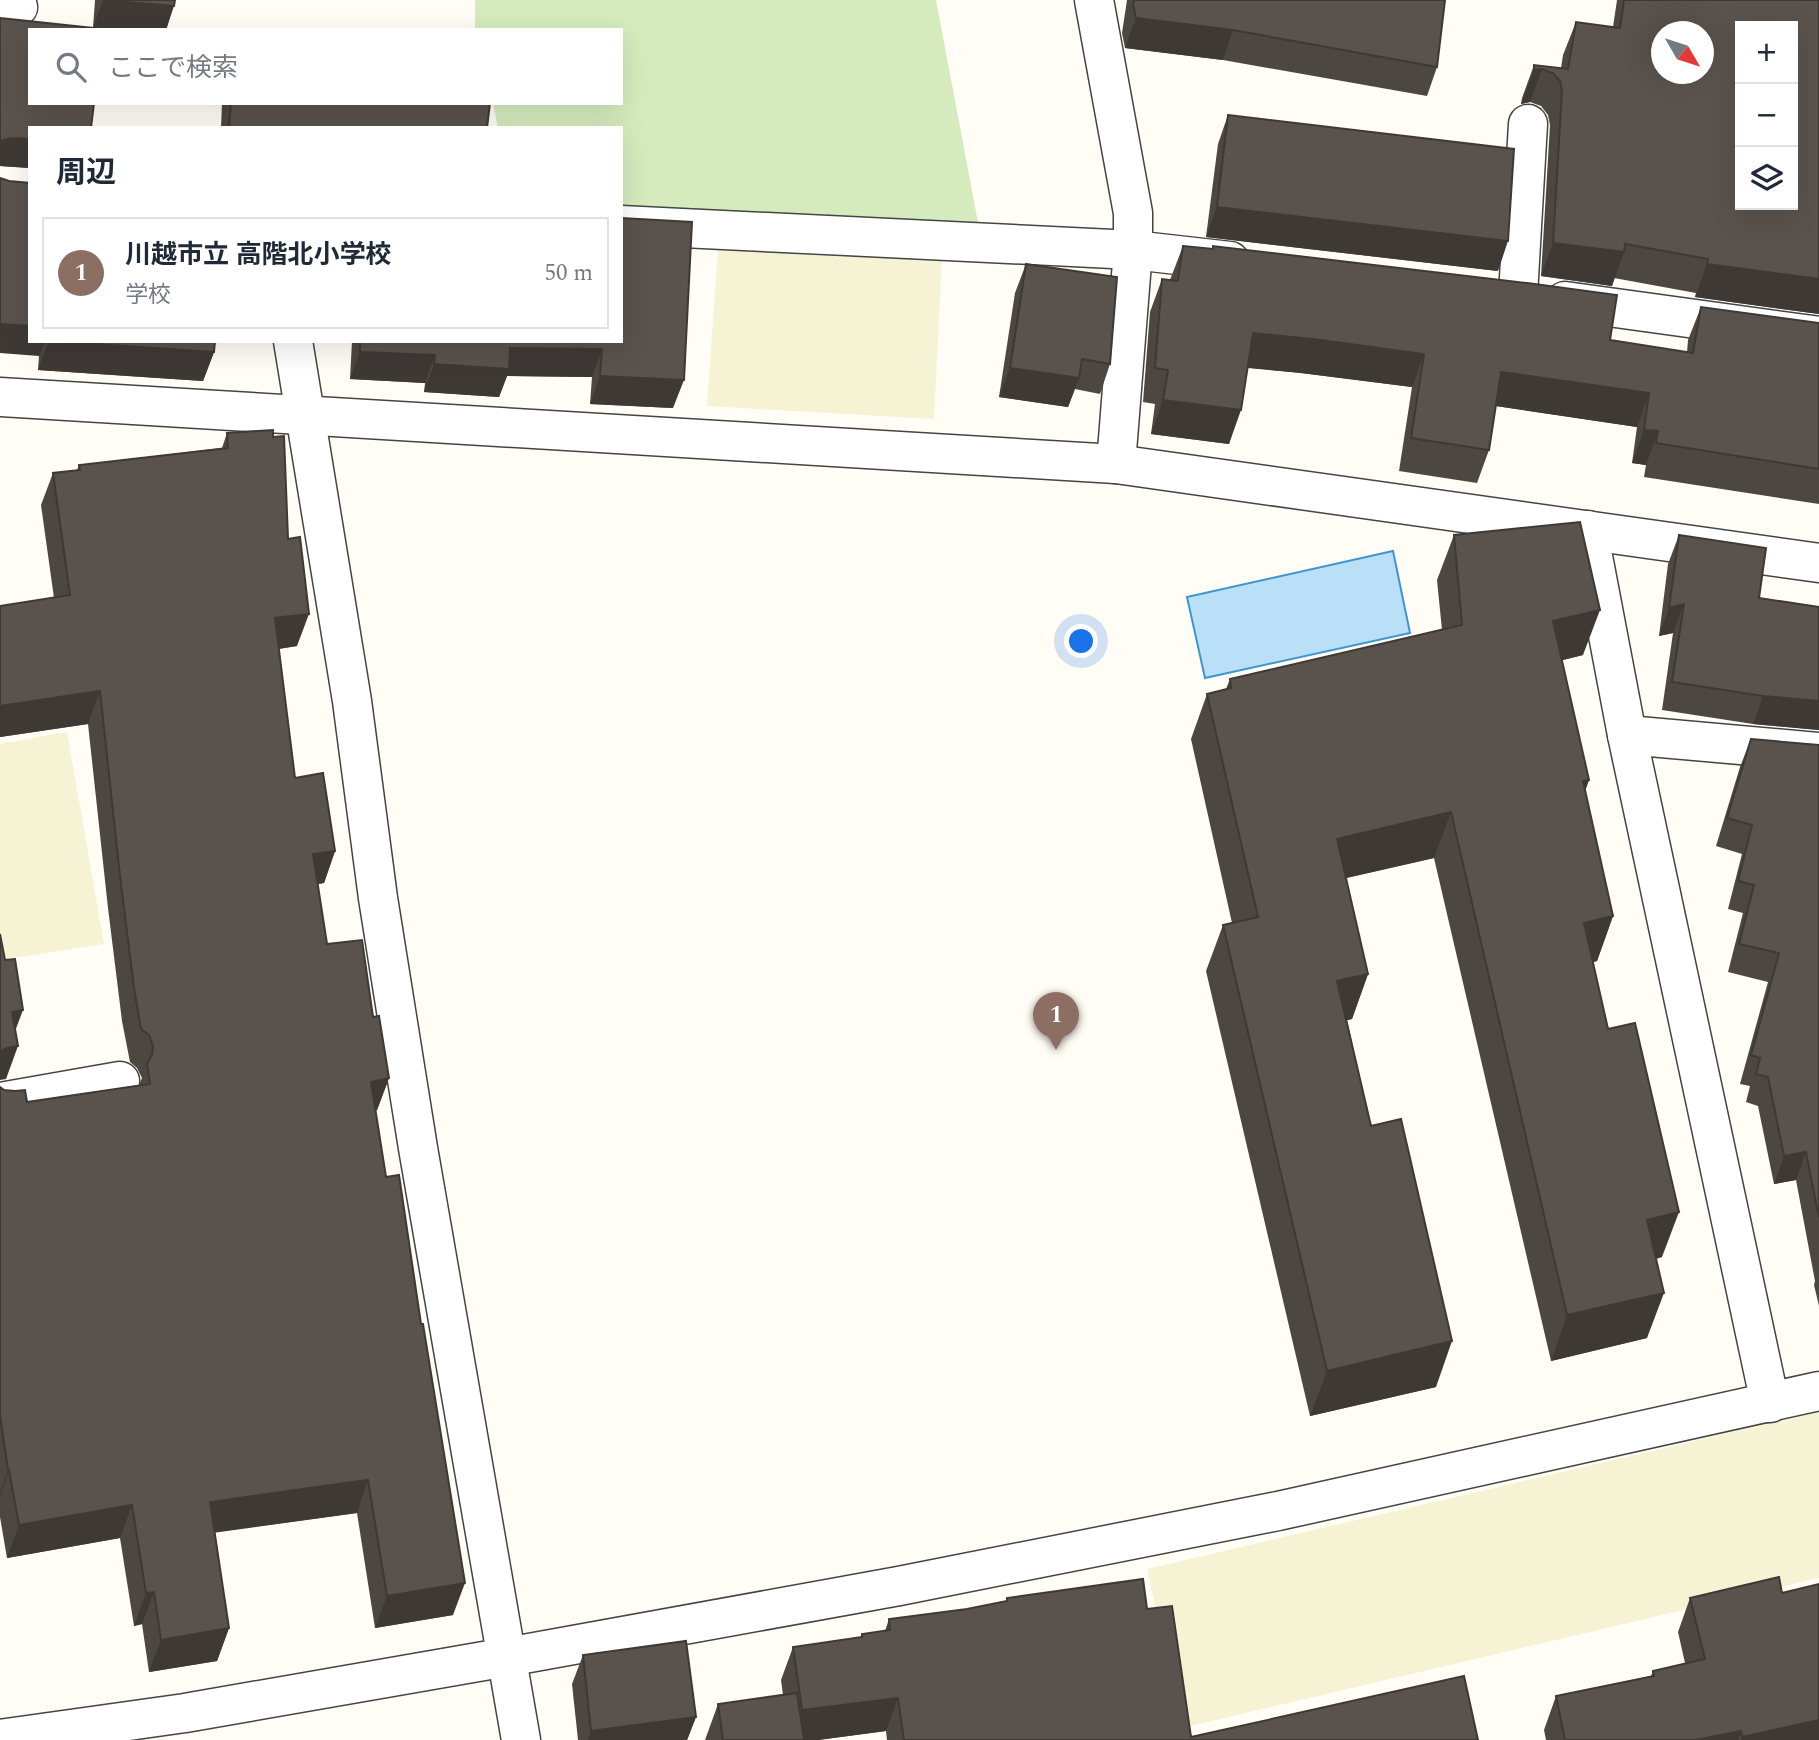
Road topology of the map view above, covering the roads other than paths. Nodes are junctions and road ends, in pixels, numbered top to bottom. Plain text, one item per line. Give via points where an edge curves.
1 (16, 0) edge
2 (1094, 0) edge
3 (0, 24) edge
4 (1528, 124) dead end
5 (623, 225) edge
6 (1133, 250) junction
7 (1257, 264) edge
8 (1819, 336) edge
9 (292, 343) edge
10 (0, 397) edge
11 (305, 415) junction
12 (1116, 464) junction
13 (1588, 530) junction
14 (1819, 563) edge
15 (1627, 734) junction
16 (1819, 752) edge
17 (120, 1082) dead end
18 (0, 1102) edge
19 (1819, 1391) edge
20 (1770, 1403) junction
21 (507, 1657) junction
22 (0, 1728) edge
23 (1, 1739) edge
24 (521, 1740) edge

1 - 3 street via 18,8
2 - 6 street via 1133,213
4 - 8 street via 1504,293
5 - 6 street
6 - 7 street
6 - 12 street
9 - 11 street
10 - 11 street
11 - 12 street
11 - 21 street via 418,1148
12 - 13 street
13 - 14 street
13 - 15 street
15 - 16 street
15 - 20 street
17 - 18 street
19 - 20 street
20 - 21 street via 1278,1511
21 - 23 street via 184,1713
21 - 24 street
22 - 23 street

